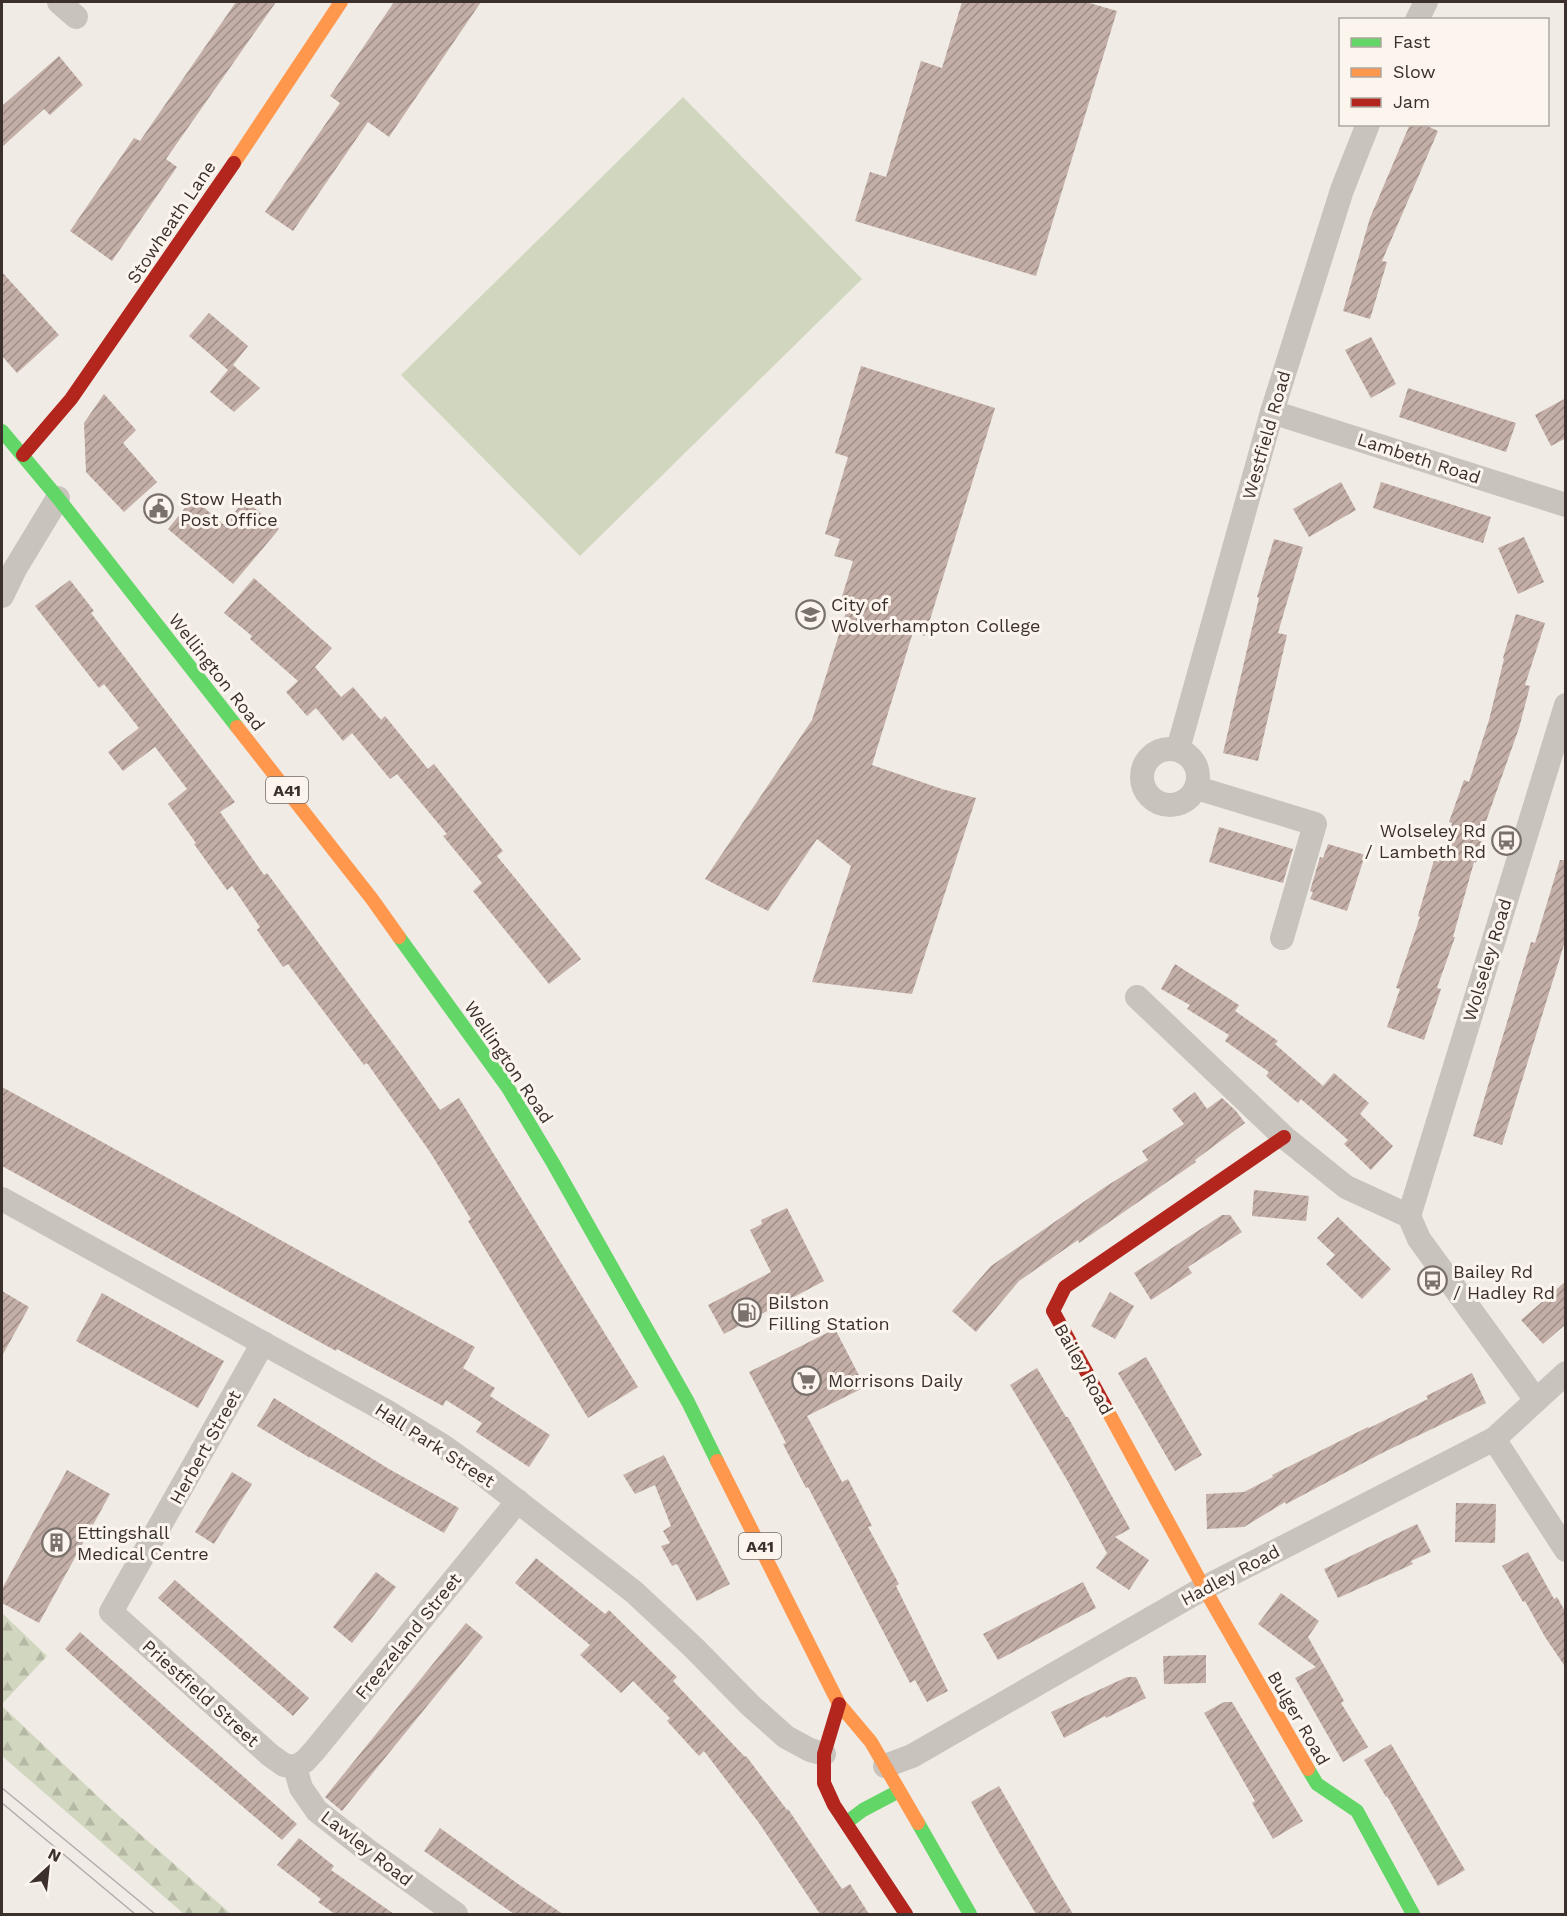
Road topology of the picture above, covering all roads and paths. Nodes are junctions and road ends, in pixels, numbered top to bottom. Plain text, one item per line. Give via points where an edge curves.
1 (341, 2) edge
2 (1426, 2) edge
3 (1418, 18) edge
4 (1367, 126) edge
5 (1272, 412) junction
6 (2, 431) edge
7 (22, 455) junction
8 (58, 498) junction
9 (1566, 505) edge
10 (2, 596) edge
11 (1566, 705) edge
12 (1178, 749) junction
13 (1197, 788) junction
14 (1282, 938) dead end
15 (1137, 997) dead end
16 (1284, 1137) junction
17 (2, 1199) edge
18 (1409, 1216) junction
19 (263, 1343) junction
20 (1566, 1373) edge
21 (1536, 1400) junction
22 (1494, 1439) junction
23 (518, 1501) junction
24 (1566, 1550) edge
25 (1204, 1588) junction
26 (111, 1612) joint
27 (839, 1704) junction
28 (872, 1742) junction
29 (839, 1752) junction
30 (885, 1766) junction
31 (295, 1767) junction
32 (899, 1791) junction
33 (847, 1822) junction
34 (456, 1914) edge
35 (906, 1914) edge
36 (970, 1914) edge
37 (1413, 1914) edge

1 - 7 main road, Stowheath Lane via 71,399
2 - 3 street
4 - 5 street, Westfield Road via 1342,190
5 - 9 street, Lambeth Road
5 - 12 street, Westfield Road
6 - 7 main road, A41
7 - 8 main road, A41
8 - 10 street
8 - 27 main road, Wellington Road / A41 via 372,899 508,1088 688,1402
11 - 18 street, Wolseley Road
12 - 13 street via 1198,769
12 - 13 street via 1159,751 1145,763 1144,789 1157,803 1176,805 1192,796
13 - 14 street via 1315,824
15 - 16 street
16 - 18 street via 1346,1187
16 - 25 main road, Bailey Road via 1065,1287 1053,1311
17 - 19 street, Hall Park Street
18 - 21 street via 1419,1239
19 - 23 street, Hall Park Street via 443,1446
19 - 26 street, Herbert Street
20 - 21 street, Hadley Road
21 - 22 street, Hadley Road
22 - 24 street
22 - 25 street, Hadley Road
23 - 29 street, Hall Park Street via 634,1592 786,1737 810,1750
23 - 31 street, Freezeland Street via 315,1750
25 - 30 street, Hadley Road via 912,1756
25 - 37 main road, Bulger Road via 1317,1784 1357,1811
26 - 31 street, Priestfield Street via 270,1755
27 - 28 main road, A41
27 - 29 main road
28 - 29 main road
28 - 30 main road, A41
29 - 33 main road via 824,1783
30 - 32 main road, A41
31 - 34 street, Lawley Road via 302,1788 317,1810
32 - 33 main road
32 - 36 main road, A41
33 - 35 main road

